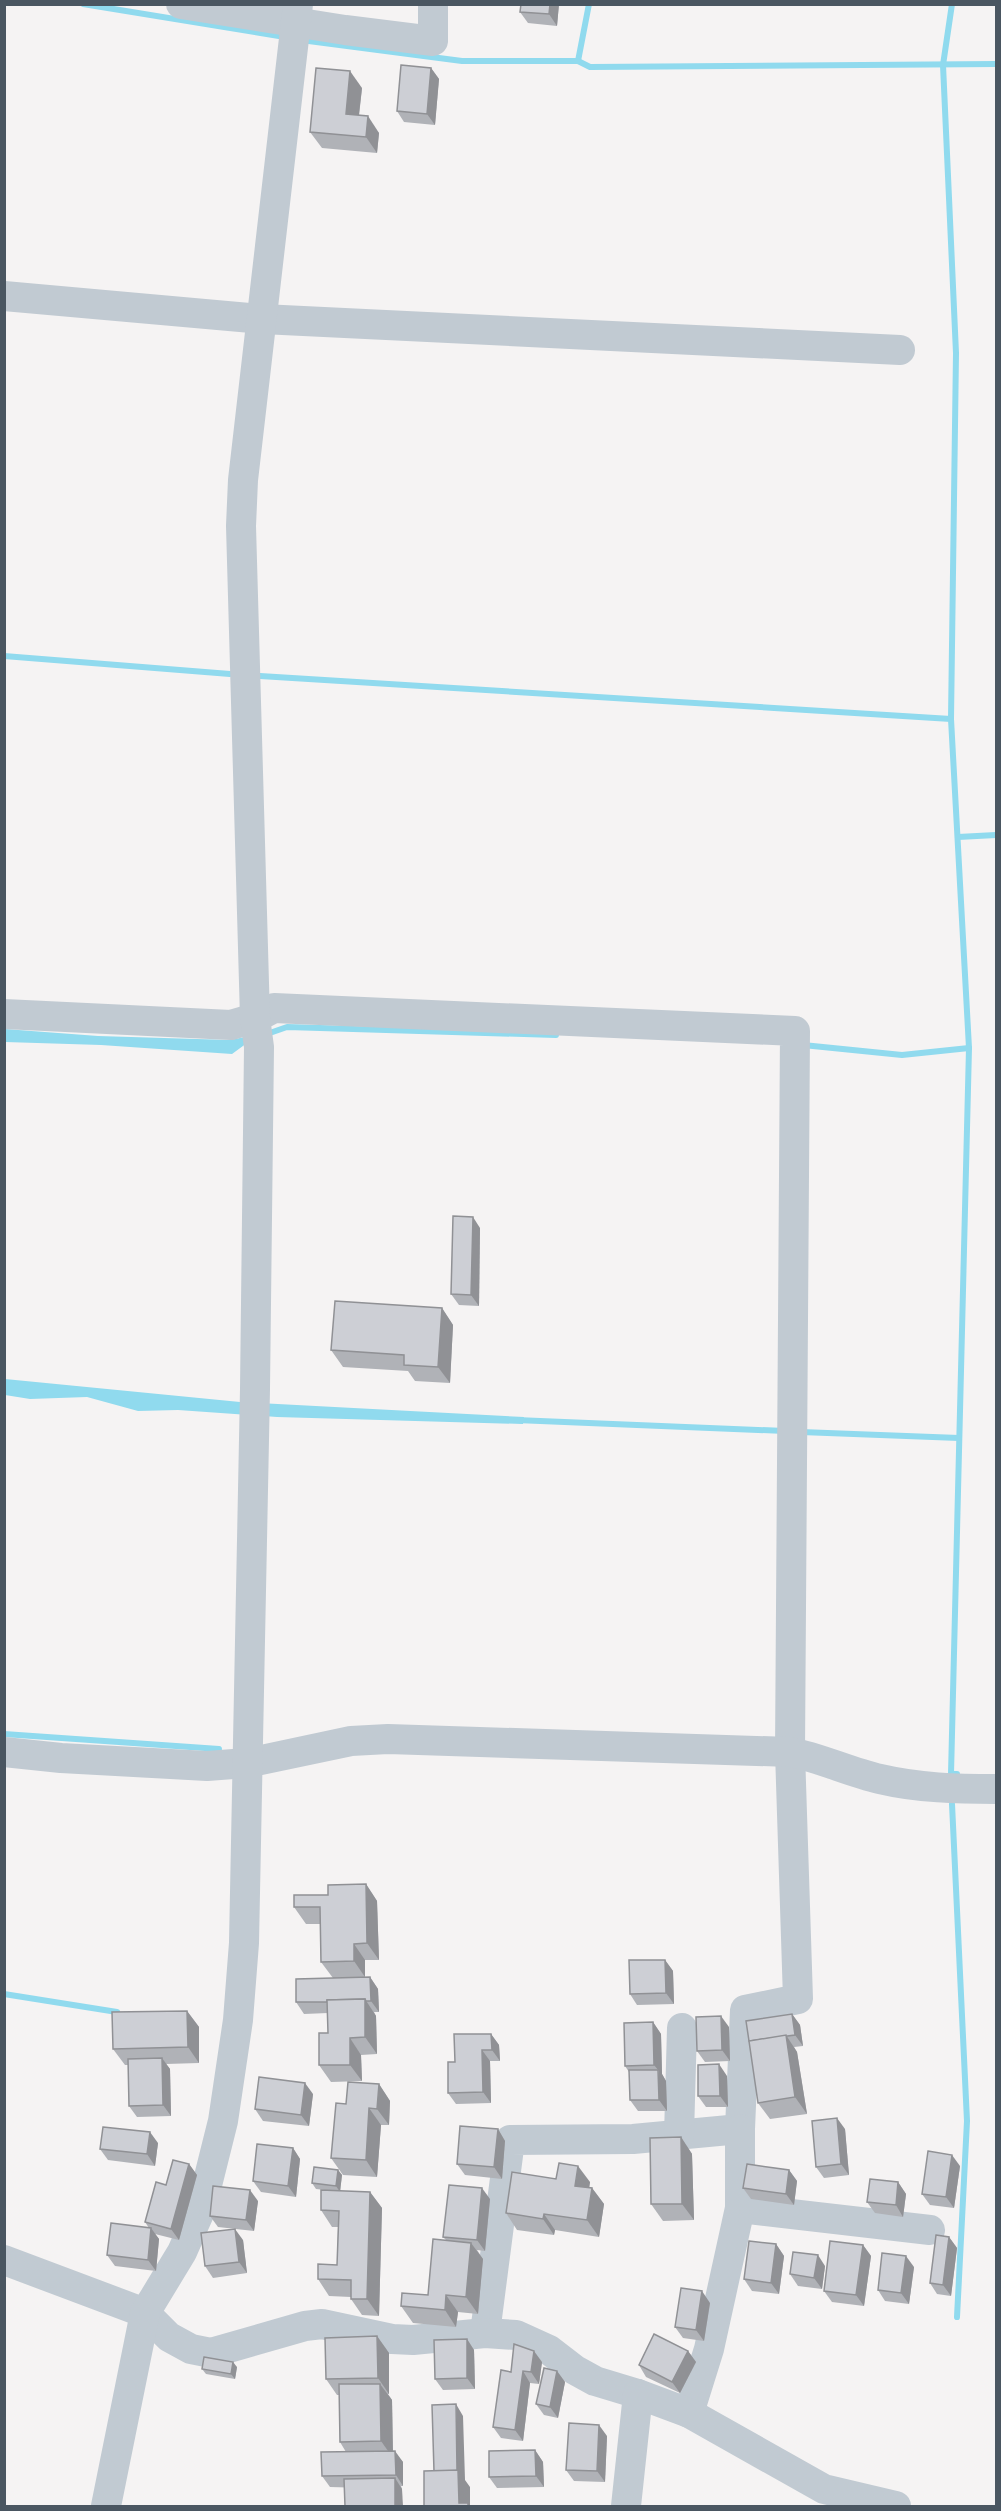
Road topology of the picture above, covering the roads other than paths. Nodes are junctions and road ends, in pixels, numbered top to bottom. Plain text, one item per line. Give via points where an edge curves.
1 (181, 4) edge
2 (434, 4) edge
3 (295, 26) edge
4 (4, 296) edge
5 (262, 319) junction
6 (900, 350) dead end
7 (4, 1014) edge
8 (256, 1030) junction
9 (4, 1752) edge
10 (790, 1752) junction
11 (247, 1763) junction
12 (996, 1789) edge
13 (682, 2028) dead end
14 (740, 2129) junction
15 (679, 2135) junction
16 (740, 2208) junction
17 (930, 2230) dead end
18 (4, 2260) edge
19 (145, 2313) junction
20 (485, 2333) junction
21 (638, 2394) junction
22 (689, 2413) junction
23 (106, 2506) edge
24 (626, 2506) edge
25 (896, 2506) edge

1 - 3 street
2 - 3 street via 433,41
3 - 5 street
4 - 5 street
5 - 6 street
5 - 8 street via 241,526
7 - 8 street via 231,1025
8 - 10 street via 274,1008 795,1044
8 - 11 street via 255,1425
9 - 11 street via 207,1766
10 - 11 street via 387,1739 351,1741
10 - 12 street via 814,1756 879,1779 941,1788
10 - 14 street via 798,1999 745,2010
11 - 19 street via 244,1943 238,2020 223,2121 201,2209 182,2252
13 - 15 street
14 - 15 street
14 - 16 street
15 - 20 street via 510,2140
16 - 17 street
16 - 22 street via 709,2349
18 - 19 street
19 - 20 street via 169,2337 192,2349 211,2353 322,2324 392,2339
19 - 23 street
20 - 21 street via 516,2336 549,2350 595,2381
21 - 22 street
21 - 24 street
22 - 25 street via 824,2489

